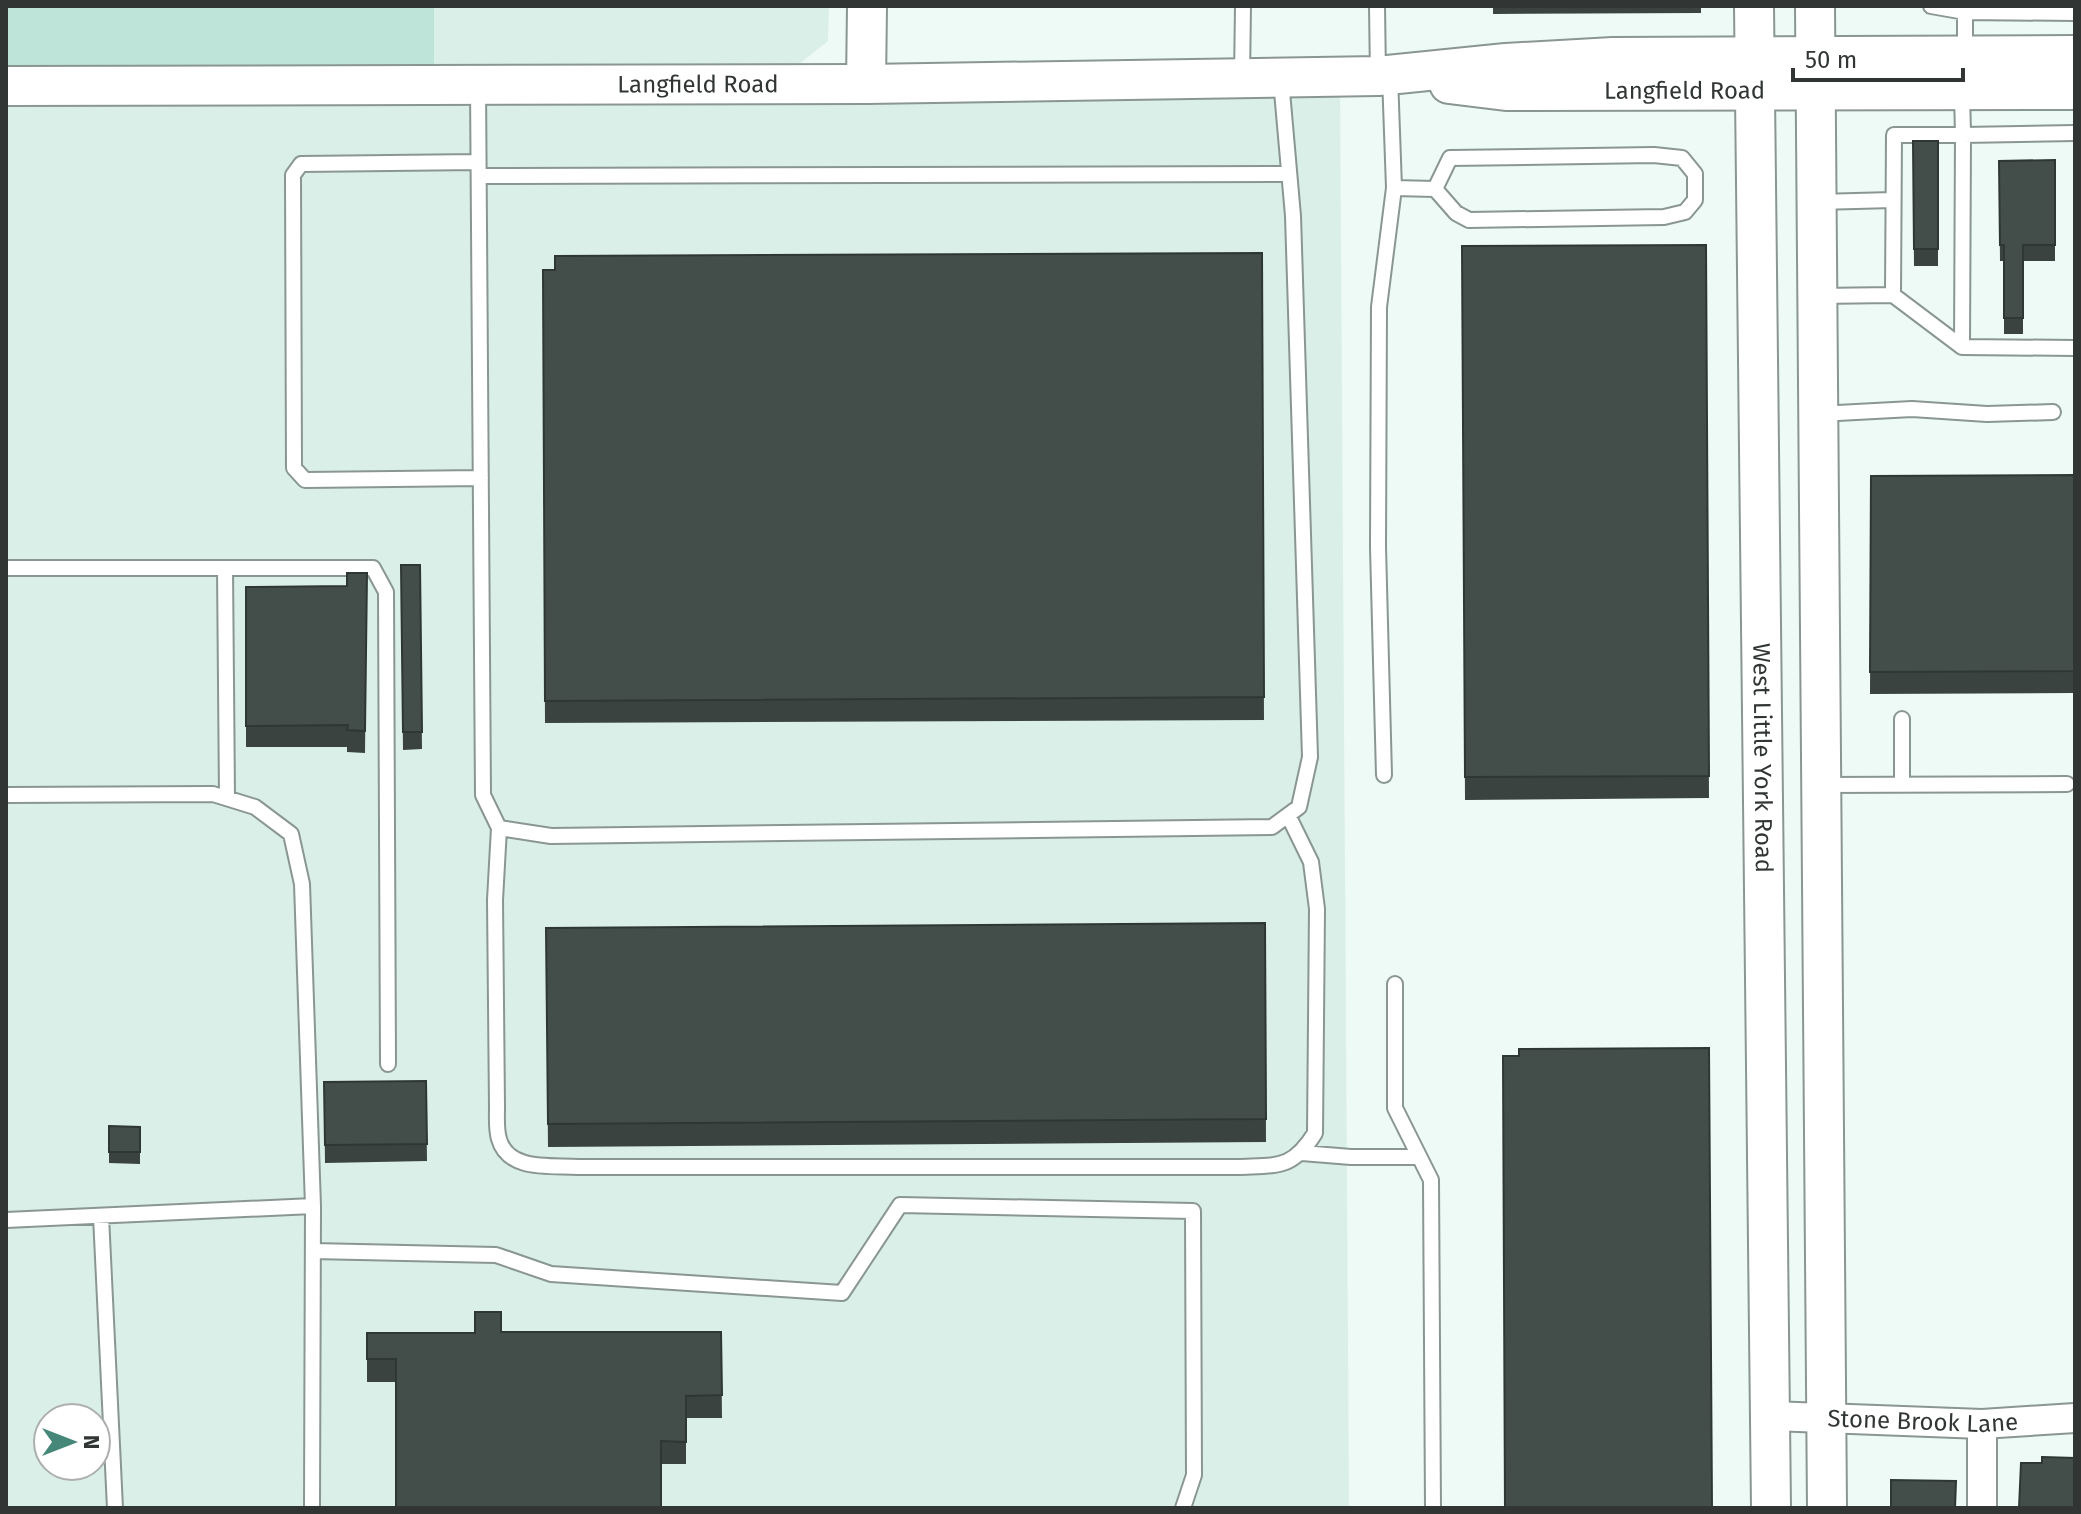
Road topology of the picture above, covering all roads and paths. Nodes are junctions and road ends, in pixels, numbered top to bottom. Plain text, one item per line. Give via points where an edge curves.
1 (867, 6) edge
2 (1243, 6) edge
3 (1377, 6) edge
4 (1754, 6) edge
5 (1815, 6) edge
6 (1931, 6) edge
7 (1965, 12) junction
8 (2075, 13) edge
9 (2075, 55) edge
10 (1964, 73) junction
11 (1755, 74) junction
12 (1816, 74) junction
13 (1384, 76) junction
14 (1242, 78) junction
15 (1281, 78) junction
16 (866, 84) junction
17 (478, 85) junction
18 (6, 86) edge
19 (2075, 90) edge
20 (2075, 133) edge
21 (1963, 135) junction
22 (479, 169) junction
23 (1289, 174) junction
24 (1394, 188) junction
25 (1435, 189) junction
26 (1893, 200) junction
27 (1817, 202) junction
28 (1893, 295) junction
29 (1817, 296) junction
30 (1962, 347) junction
31 (2075, 348) edge
32 (2053, 412) dead end
33 (1818, 414) junction
34 (481, 478) junction
35 (1819, 518) junction
36 (1760, 520) junction
37 (6, 568) edge
38 (225, 568) junction
39 (1902, 719) dead end
40 (1384, 775) dead end
41 (2067, 784) dead end
42 (1821, 785) junction
43 (1902, 785) junction
44 (6, 795) edge
45 (227, 798) junction
46 (1288, 815) junction
47 (499, 828) junction
48 (1822, 942) junction
49 (1765, 944) junction
50 (1395, 984) dead end
51 (388, 1064) dead end
52 (1302, 1153) junction
53 (1419, 1157) junction
54 (313, 1206) junction
55 (101, 1216) junction
56 (6, 1220) edge
57 (313, 1251) junction
58 (1771, 1416) junction
59 (1826, 1418) junction
60 (2075, 1418) edge
61 (1982, 1424) junction
62 (115, 1508) edge
63 (312, 1508) edge
64 (1183, 1508) edge
65 (1433, 1508) edge
66 (1771, 1508) edge
67 (1827, 1508) edge
68 (1982, 1508) edge

1 - 16 main road
2 - 14 lane
3 - 13 lane
4 - 11 main road, West Little York Road
5 - 12 main road
6 - 7 lane
7 - 8 lane
7 - 10 lane
9 - 10 main road, Langfield Road
10 - 12 main road, Langfield Road
10 - 19 main road, Langfield Road
10 - 21 lane
11 - 12 main road, Langfield Road
11 - 13 main road, Langfield Road via 1506,91
11 - 36 main road, West Little York Road
12 - 27 main road
13 - 15 main road, Langfield Road
13 - 24 lane
14 - 15 main road, Langfield Road
14 - 16 main road, Langfield Road
15 - 23 lane
16 - 17 main road, Langfield Road
17 - 18 main road, Langfield Road
17 - 22 lane
20 - 21 lane
21 - 26 lane via 1894,135
21 - 30 lane
22 - 23 lane
22 - 34 lane
22 - 34 lane via 301,164 293,175 294,468 305,480
23 - 46 lane via 1310,757 1299,807
24 - 25 lane
24 - 40 lane via 1379,307
25 - 25 lane via 1450,158 1654,155 1682,158 1695,174 1695,200 1685,212 1664,217 1469,220
26 - 27 lane
26 - 28 lane
27 - 29 main road
28 - 29 lane
28 - 30 lane
29 - 33 main road
30 - 31 lane
32 - 33 lane via 1912,409
33 - 35 main road
34 - 47 lane via 483,795
35 - 36 main road
35 - 42 main road
36 - 49 main road, West Little York Road
37 - 38 lane
38 - 45 lane
38 - 51 lane via 373,568 386,592
39 - 43 lane
41 - 43 lane
42 - 43 lane
42 - 48 main road
44 - 45 lane
45 - 54 lane via 255,807 291,834 302,884
46 - 47 lane via 1272,827 551,836
46 - 52 lane via 1311,862 1317,909 1315,1133
47 - 52 lane via 499,1140 510,1157 525,1164 1237,1167 1283,1164
48 - 49 main road
48 - 59 main road
49 - 58 main road, West Little York Road
50 - 53 lane via 1395,1108
52 - 53 lane
53 - 65 lane via 1431,1180
54 - 55 lane
54 - 57 lane
55 - 56 lane
55 - 62 lane
57 - 63 lane
57 - 64 lane via 496,1255 551,1274 842,1293 900,1205 1193,1211 1194,1475
58 - 59 street, Stone Brook Lane
58 - 66 main road, West Little York Road
59 - 61 street, Stone Brook Lane
59 - 67 main road
60 - 61 street, Stone Brook Lane
61 - 68 street

